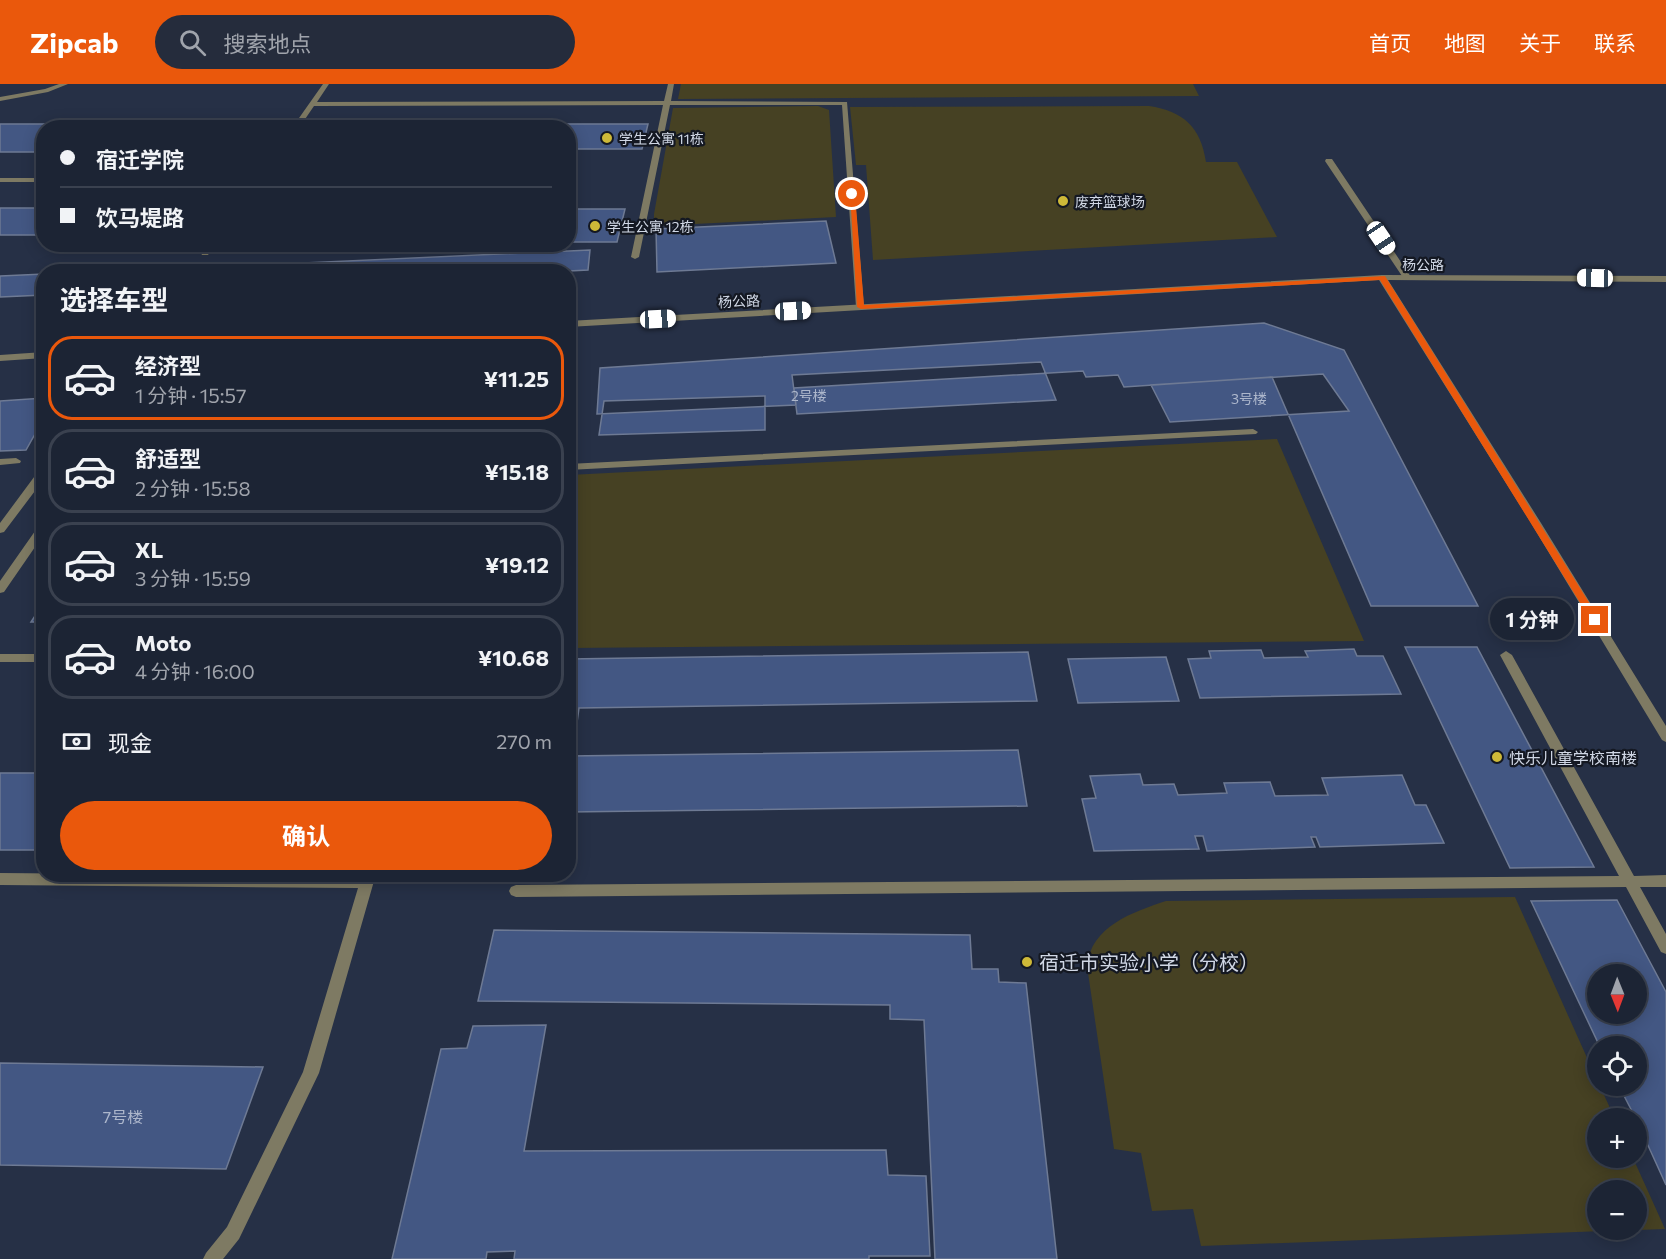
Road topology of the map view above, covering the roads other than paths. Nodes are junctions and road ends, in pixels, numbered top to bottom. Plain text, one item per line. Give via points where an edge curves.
1 (65, 84) edge
2 (326, 84) edge
3 (671, 84) edge
4 (0, 99) edge
5 (311, 104) junction
6 (667, 104) junction
7 (300, 120) edge
8 (1329, 161) dead end
9 (0, 180) edge
10 (36, 180) edge
11 (635, 257) dead end
12 (1407, 277) junction
13 (1382, 278) junction
14 (1666, 279) edge
15 (861, 307) junction
16 (576, 324) edge
17 (36, 356) edge
18 (0, 358) edge
19 (1253, 432) dead end
20 (16, 461) dead end
21 (0, 462) edge
22 (576, 467) edge
23 (36, 482) edge
24 (0, 530) edge
25 (36, 537) edge
26 (0, 588) edge
27 (1506, 655) dead end
28 (0, 658) edge
29 (36, 658) edge
30 (1666, 737) edge
31 (0, 879) edge
32 (36, 879) edge
33 (1666, 881) edge
34 (367, 882) edge
35 (1630, 882) junction
36 (516, 891) dead end
37 (1666, 948) edge
38 (212, 1259) edge

1 - 4 street
2 - 5 street
3 - 6 street
5 - 6 street
5 - 7 street
6 - 11 street
6 - 15 street via 845,104
8 - 12 street
9 - 10 street
12 - 13 street, 杨公路
12 - 14 street, 杨公路
13 - 15 street, 杨公路
13 - 30 street
15 - 16 street, 杨公路
17 - 18 street
19 - 22 street
20 - 21 street
23 - 24 street
25 - 26 street
27 - 35 street
28 - 29 street
31 - 32 street
33 - 35 street
34 - 38 street via 311,1073 233,1233
35 - 36 street
35 - 37 street

